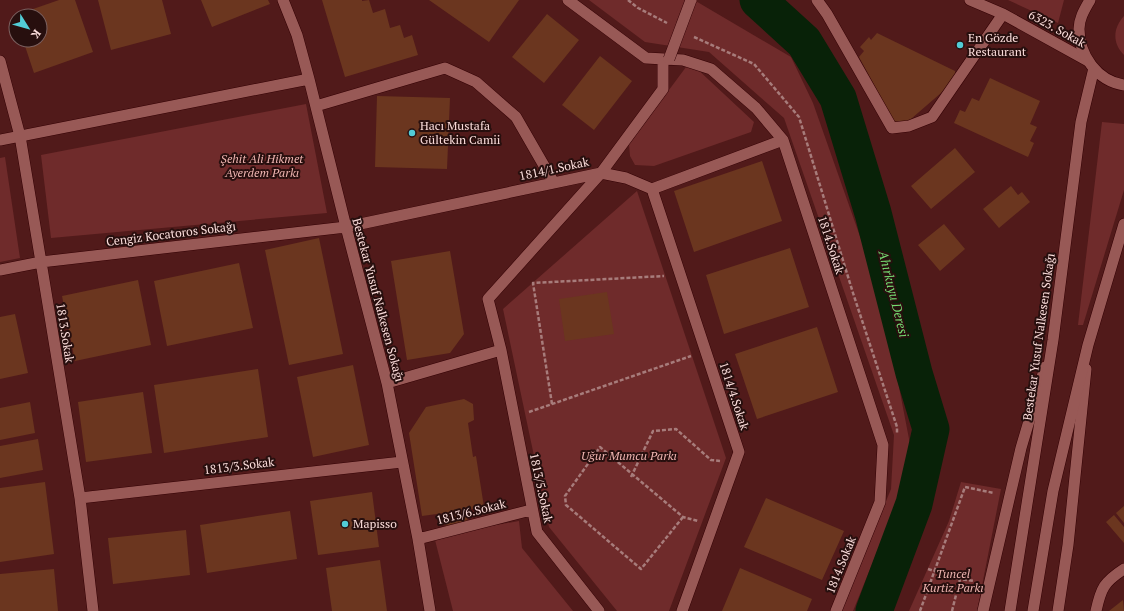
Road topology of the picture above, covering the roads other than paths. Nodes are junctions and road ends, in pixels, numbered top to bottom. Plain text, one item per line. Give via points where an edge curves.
1 (284, 0) edge
2 (568, 0) edge
3 (691, 0) edge
4 (817, 0) edge
5 (970, 0) edge
6 (1090, 0) edge
7 (1003, 14) junction
8 (666, 59) junction
9 (0, 61) edge
10 (1091, 64) junction
11 (309, 78) junction
12 (1124, 85) edge
13 (316, 106) junction
14 (20, 136) junction
15 (0, 140) edge
16 (783, 140) junction
17 (601, 173) junction
18 (554, 183) junction
19 (652, 189) junction
20 (1124, 224) edge
21 (346, 227) junction
22 (41, 262) junction
23 (0, 270) edge
24 (1053, 340) junction
25 (1088, 345) junction
26 (502, 350) junction
27 (387, 383) junction
28 (402, 462) junction
29 (80, 498) junction
30 (531, 510) junction
31 (418, 539) junction
32 (1124, 569) edge
33 (93, 611) edge
34 (430, 611) edge
35 (599, 611) edge
36 (682, 611) edge
37 (836, 611) edge
38 (983, 611) edge
39 (1010, 611) edge
40 (1033, 611) edge
41 (1058, 611) edge
42 (1096, 611) edge

1 - 11 street, Bestekar Yusuf Nalkesen Sokağı
2 - 8 street, 1814.Sokak via 646,58
3 - 8 street, bridge
4 - 7 street via 892,128 909,126 932,117
5 - 7 street, 6323. Sokak
6 - 10 street via 1083,11 1079,28 1081,45
7 - 10 street, 6323. Sokak
8 - 16 street, 1814.Sokak via 683,60 711,69 756,108
8 - 17 street via 663,89
9 - 14 street, 1813.Sokak
10 - 12 street, 6323. Sokak via 1100,75
10 - 24 street, Bestekar Yusuf Nalkesen Sokağı
11 - 13 street, Bestekar Yusuf Nalkesen Sokağı
11 - 14 street
13 - 18 street via 445,68 476,82 516,117
13 - 21 street, Bestekar Yusuf Nalkesen Sokağı
14 - 15 street
14 - 22 street, 1813.Sokak
16 - 19 street
16 - 37 street, 1814.Sokak via 883,445 880,502
17 - 18 street, 1814/1.Sokak
17 - 19 street, 1814/1.Sokak via 626,178
17 - 26 street, 1813/5.Sokak via 488,299
18 - 21 street, 1814/1.Sokak
19 - 36 street, 1814/4.Sokak via 739,452
20 - 25 street
21 - 22 street, Cengiz Kocatoros Sokağı
21 - 27 street, Bestekar Yusuf Nalkesen Sokağı
22 - 23 street, Cengiz Kocatoros Sokağı
22 - 29 street, 1813.Sokak
24 - 38 street via 1021,448
24 - 39 street, Bestekar Yusuf Nalkesen Sokağı
25 - 40 street via 1053,491
25 - 41 street via 1068,545
26 - 27 street
26 - 30 street, 1813/5.Sokak
27 - 28 street, Bestekar Yusuf Nalkesen Sokağı
28 - 29 street, 1813/3.Sokak
28 - 31 street, Bestekar Yusuf Nalkesen Sokağı
29 - 33 street, 1813.Sokak
30 - 31 street, 1813/6.Sokak
30 - 35 street, 1813/5.Sokak via 537,532
31 - 34 street, Bestekar Yusuf Nalkesen Sokağı
32 - 42 street via 1109,579 1100,592

